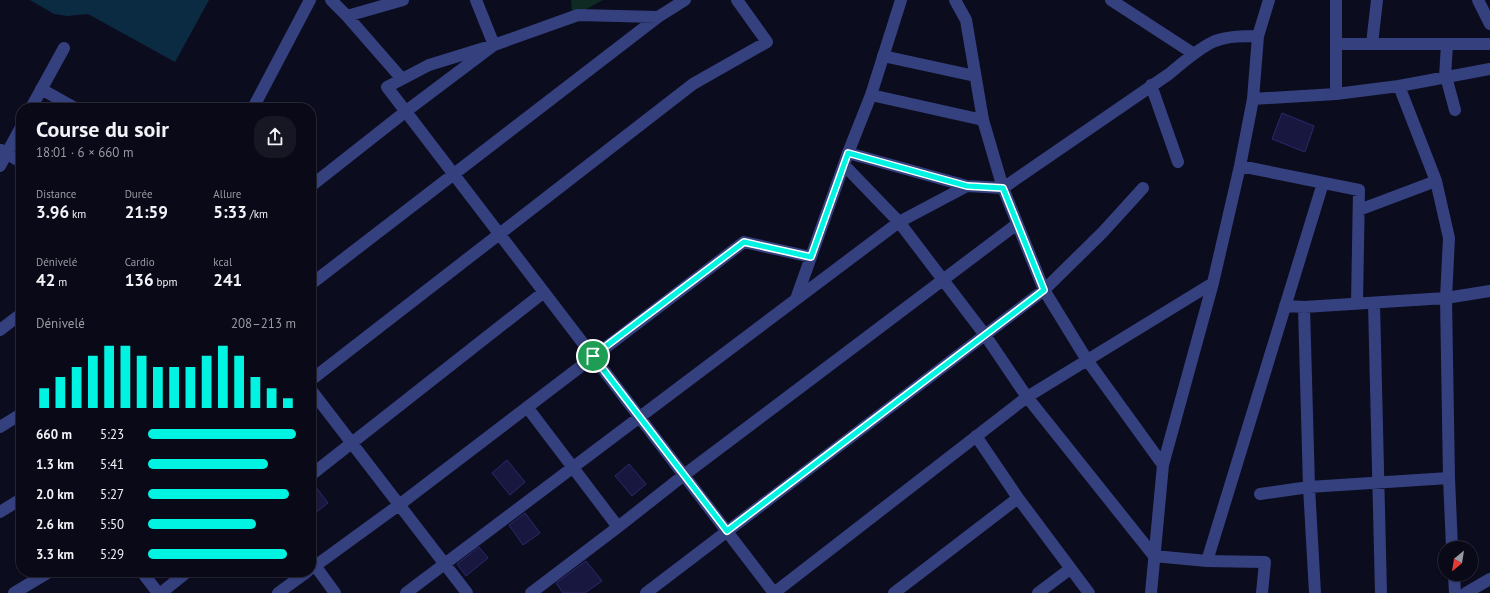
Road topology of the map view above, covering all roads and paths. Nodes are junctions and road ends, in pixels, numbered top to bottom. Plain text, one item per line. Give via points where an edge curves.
1 (310, 0) edge
2 (330, 0) edge
3 (403, 0) edge
4 (476, 0) edge
5 (685, 0) edge
6 (737, 0) edge
7 (900, 0) edge
8 (955, 0) edge
9 (1111, 0) edge
10 (1268, 0) edge
11 (1336, 0) edge
12 (1377, 0) edge
13 (1478, 0) edge
14 (347, 16) junction
15 (658, 17) junction
16 (1490, 24) edge
17 (1258, 36) junction
18 (1336, 44) junction
19 (1372, 44) junction
20 (1447, 44) junction
21 (1490, 44) edge
22 (494, 45) junction
23 (64, 48) dead end
24 (1194, 54) junction
25 (883, 56) junction
26 (1490, 69) edge
27 (976, 76) junction
28 (1445, 77) junction
29 (402, 79) junction
30 (1151, 86) junction
31 (1400, 86) junction
32 (42, 89) junction
33 (1336, 94) junction
34 (871, 95) junction
35 (1253, 99) junction
36 (34, 103) edge
37 (66, 103) edge
38 (256, 103) edge
39 (1455, 110) dead end
40 (406, 112) junction
41 (983, 120) junction
42 (16, 134) edge
43 (3, 152) edge
44 (848, 153) junction
45 (16, 159) edge
46 (1178, 162) dead end
47 (844, 165) junction
48 (0, 166) edge
49 (1240, 166) junction
50 (454, 174) junction
51 (1436, 181) junction
52 (316, 182) edge
53 (1323, 183) junction
54 (967, 186) junction
55 (1003, 188) junction
56 (1143, 188) dead end
57 (1359, 210) junction
58 (899, 222) junction
59 (1017, 224) junction
60 (499, 234) junction
61 (811, 257) junction
62 (943, 279) junction
63 (316, 280) edge
64 (1214, 283) junction
65 (1044, 290) junction
66 (1490, 291) edge
67 (544, 292) junction
68 (1446, 298) junction
69 (796, 299) junction
70 (1357, 303) junction
71 (1374, 303) junction
72 (1285, 306) junction
73 (1304, 307) junction
74 (16, 318) edge
75 (0, 330) edge
76 (985, 335) junction
77 (593, 356) junction
78 (1087, 360) junction
79 (316, 376) edge
80 (316, 396) edge
81 (1027, 397) junction
82 (527, 407) junction
83 (16, 417) edge
84 (640, 417) junction
85 (0, 427) edge
86 (976, 436) junction
87 (352, 443) junction
88 (1163, 465) junction
89 (572, 468) junction
90 (316, 471) edge
91 (684, 475) junction
92 (1449, 478) junction
93 (1378, 482) junction
94 (1308, 487) junction
95 (1260, 494) dead end
96 (1018, 498) junction
97 (16, 502) edge
98 (399, 505) junction
99 (0, 512) edge
100 (618, 527) junction
101 (727, 531) junction
102 (1452, 541) edge
103 (1154, 556) junction
104 (1207, 561) junction
105 (316, 563) edge
106 (444, 564) junction
107 (1070, 569) junction
108 (316, 572) edge
109 (41, 577) edge
110 (146, 577) edge
111 (180, 577) edge
112 (298, 577) edge
113 (1490, 580) edge
114 (1454, 581) edge
115 (907, 589) edge
116 (14, 593) edge
117 (159, 593) edge
118 (278, 593) edge
119 (335, 593) edge
120 (406, 593) edge
121 (467, 593) edge
122 (531, 593) edge
123 (646, 593) edge
124 (774, 593) edge
125 (894, 593) edge
126 (1038, 593) edge
127 (1089, 593) edge
128 (1151, 593) edge
129 (1262, 593) edge
130 (1315, 593) edge
131 (1381, 593) edge
132 (1455, 593) edge
133 (1466, 593) edge

1 - 38 street
2 - 14 street
3 - 14 street
4 - 22 street
5 - 15 street
6 - 60 street via 767,42 693,84
7 - 25 street
8 - 27 street via 966,20
9 - 24 street
10 - 17 street
11 - 18 street
12 - 19 street
13 - 16 street
14 - 29 street
15 - 22 street via 578,15
15 - 50 street
17 - 24 street via 1238,36 1214,42
17 - 35 street
18 - 19 street
18 - 33 street
19 - 20 street
20 - 21 street
20 - 28 street
22 - 29 street via 429,65
22 - 40 street
23 - 32 street
24 - 30 street
25 - 27 street
25 - 34 street
26 - 28 street
27 - 41 street
28 - 31 street
28 - 39 street
29 - 40 street via 387,87
30 - 46 street
30 - 55 street
31 - 33 street
31 - 51 street
32 - 36 street
32 - 37 street
33 - 35 street
34 - 41 street
34 - 44 street
35 - 49 street
40 - 50 street
40 - 52 street
41 - 55 street
42 - 43 street
43 - 45 street
43 - 48 street
44 - 47 street
44 - 54 street
47 - 58 street
47 - 61 street
49 - 53 street
49 - 64 street
50 - 60 street
50 - 63 street
51 - 57 street
51 - 68 street via 1449,238
53 - 57 street via 1359,190
53 - 72 street
54 - 55 street
54 - 58 street
55 - 59 street
56 - 65 street
57 - 70 street
58 - 62 street
58 - 69 street
59 - 62 street
59 - 65 street
60 - 67 street
60 - 79 street
61 - 69 street
61 - 77 street via 744,242
62 - 76 street
62 - 91 street
64 - 78 street
64 - 88 street
65 - 76 street
65 - 78 street
66 - 68 street
67 - 77 street
67 - 87 street
68 - 71 street
68 - 92 street
69 - 84 street
70 - 71 street
70 - 73 street
71 - 93 street
72 - 73 street
72 - 104 street
73 - 94 street
74 - 75 street
76 - 81 street
76 - 101 street
77 - 82 street
77 - 84 street
78 - 81 street
78 - 88 street
80 - 87 street
81 - 86 street
81 - 103 street
82 - 89 street
82 - 98 street
83 - 85 street
84 - 89 street
84 - 91 street
86 - 96 street
86 - 124 street
87 - 90 street
87 - 98 street
88 - 103 street
89 - 100 street
89 - 106 street
91 - 100 street
91 - 101 street
92 - 93 street
92 - 102 street
93 - 94 street
93 - 131 street
94 - 95 street
94 - 130 street
96 - 107 street
96 - 115 street
97 - 99 street
98 - 105 street
98 - 106 street
100 - 122 street
101 - 123 street
101 - 124 street
103 - 104 street
103 - 128 street
104 - 129 street via 1265,562
106 - 120 street
106 - 121 street
107 - 126 street
107 - 127 street
108 - 119 street
109 - 116 street
110 - 117 street
111 - 117 street
112 - 118 street
113 - 133 street
114 - 132 street
115 - 125 street

